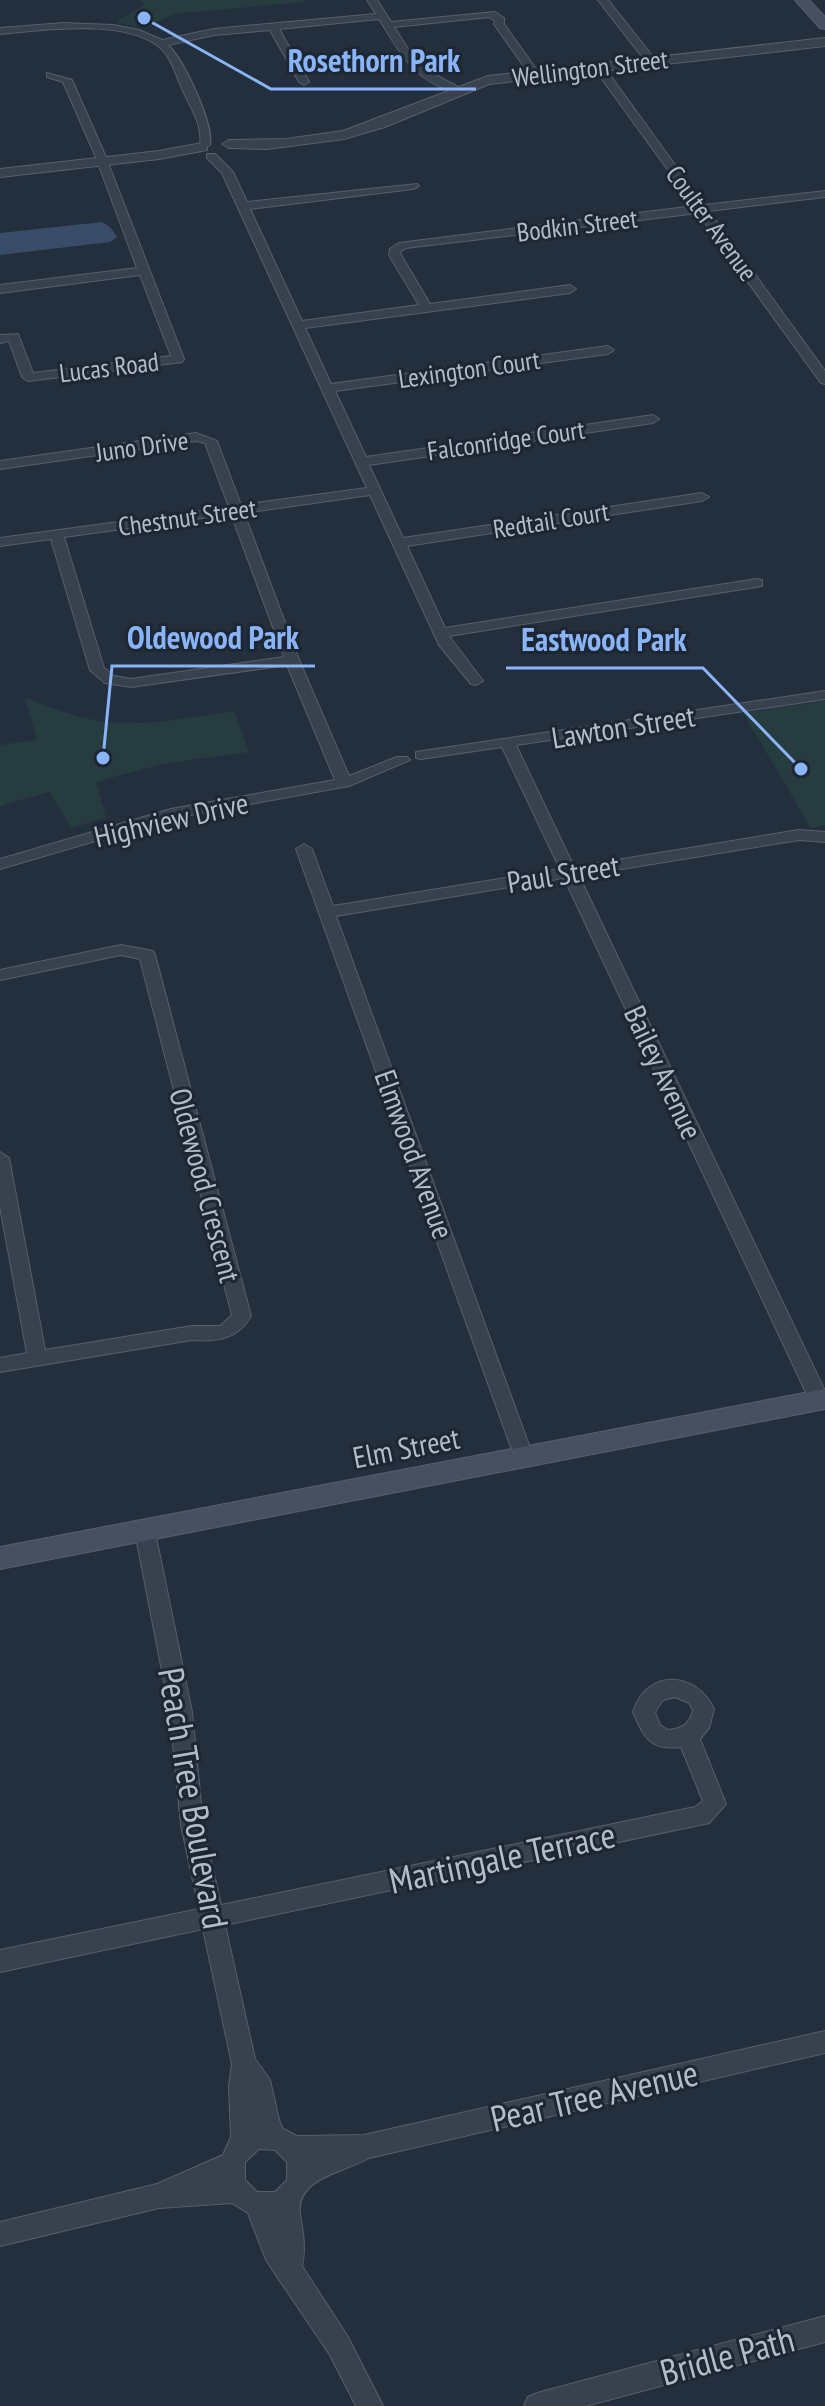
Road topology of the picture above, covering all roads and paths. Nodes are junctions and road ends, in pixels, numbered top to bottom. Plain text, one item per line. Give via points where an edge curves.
1 (372, 0) edge
2 (603, 0) edge
3 (802, 0) edge
4 (385, 20) junction
5 (825, 25) edge
6 (273, 27) junction
7 (0, 31) edge
8 (825, 42) edge
9 (160, 44) junction
10 (650, 60) junction
11 (598, 66) junction
12 (534, 73) junction
13 (51, 75) dead end
14 (304, 82) dead end
15 (454, 89) junction
16 (206, 130) junction
17 (229, 148) junction
18 (206, 151) junction
19 (102, 161) junction
20 (227, 172) junction
21 (0, 173) edge
22 (413, 186) dead end
23 (825, 194) edge
24 (243, 206) junction
25 (702, 209) junction
26 (144, 271) junction
27 (0, 289) edge
28 (570, 289) dead end
29 (426, 307) junction
30 (299, 325) junction
31 (0, 339) edge
32 (608, 350) dead end
33 (825, 380) edge
34 (329, 388) junction
35 (653, 419) dead end
36 (360, 462) junction
37 (0, 465) edge
38 (373, 491) junction
39 (702, 497) dead end
40 (236, 510) junction
41 (57, 535) junction
42 (0, 542) edge
43 (399, 543) junction
44 (757, 583) dead end
45 (440, 633) junction
46 (292, 660) junction
47 (476, 681) dead end
48 (825, 695) edge
49 (508, 744) junction
50 (421, 755) dead end
51 (402, 760) dead end
52 (344, 783) junction
53 (825, 837) edge
54 (304, 849) dead end
55 (0, 864) edge
56 (570, 872) junction
57 (327, 912) junction
58 (0, 975) edge
59 (0, 1158) edge
60 (37, 1358) junction
61 (0, 1365) edge
62 (822, 1400) edge
63 (524, 1459) junction
64 (145, 1532) junction
65 (0, 1558) edge
66 (688, 1737) dead end
67 (213, 1917) junction
68 (0, 1961) edge
69 (825, 2042) edge
70 (244, 2064) junction
71 (283, 2143) junction
72 (364, 2147) junction
73 (237, 2156) junction
74 (301, 2177) junction
75 (158, 2196) junction
76 (246, 2198) junction
77 (286, 2199) junction
78 (0, 2234) edge
79 (289, 2268) junction
80 (825, 2329) edge
81 (370, 2406) edge
82 (537, 2406) edge

1 - 4 street
2 - 10 street
3 - 5 main road
4 - 6 street
4 - 12 street via 491,14
4 - 15 street via 421,74
6 - 9 street
6 - 14 street
7 - 9 street via 103,26
8 - 10 street, Wellington Street
9 - 16 street
10 - 11 street, Wellington Street
11 - 12 street, Wellington Street
11 - 25 street, Coulter Avenue
12 - 15 street, Wellington Street
13 - 19 street, Lucas Road via 67,80
15 - 17 street, Wellington Street via 368,128
16 - 17 street
16 - 18 street
17 - 18 street, Wellington Street
17 - 20 street
18 - 19 street
18 - 20 street
19 - 21 street
19 - 26 street, Lucas Road
20 - 24 street
22 - 24 street
23 - 25 street, Bodkin Street
24 - 30 street
25 - 29 street, Bodkin Street via 403,245 395,255
25 - 33 street, Coulter Avenue
26 - 27 street
26 - 31 street, Lucas Road via 178,359 28,377 14,337
28 - 29 street
29 - 30 street
30 - 34 street
32 - 34 street, Lexington Court
34 - 36 street
35 - 36 street, Falconridge Court
36 - 38 street
37 - 40 street, Juno Drive via 203,438 211,441
38 - 40 street, Chestnut Street
38 - 43 street
39 - 43 street, Redtail Court
40 - 41 street, Chestnut Street
40 - 46 street
41 - 42 street, Chestnut Street
41 - 46 street via 97,670 110,680 131,683
43 - 45 street
44 - 45 street
45 - 47 street
46 - 52 street
48 - 49 street, Lawton Street
49 - 50 street, Lawton Street
49 - 56 street, Bailey Avenue
51 - 52 street, Highview Drive
52 - 55 street, Highview Drive via 171,814
53 - 56 street, Paul Street via 799,835
54 - 57 street, Elmwood Avenue
56 - 57 street, Paul Street
56 - 62 street, Bailey Avenue
57 - 63 street, Elmwood Avenue
58 - 60 street, Oldewood Crescent via 121,950 147,955 242,1308 238,1324 220,1334 192,1333
59 - 60 street
60 - 61 street, Oldewood Crescent
62 - 63 main road, Elm Street
63 - 64 main road, Elm Street
64 - 65 main road, Elm Street
64 - 67 street, Peach Tree Boulevard via 181,1712 192,1825
66 - 67 street, Martingale Terrace via 715,1804 701,1816
67 - 68 street
67 - 70 street, Peach Tree Boulevard
69 - 72 street, Pear Tree Avenue
70 - 71 street, Peach Tree Boulevard via 258,2080 267,2123
70 - 73 street, Peach Tree Boulevard via 238,2084 245,2129
71 - 72 street, Pear Tree Avenue via 309,2150 342,2143
71 - 73 street via 263,2137
71 - 74 street via 301,2165
72 - 74 street, Pear Tree Avenue
73 - 75 street
73 - 76 street via 231,2171
74 - 77 street
75 - 76 street via 221,2190
75 - 78 street
76 - 77 street via 275,2204
76 - 79 street
77 - 79 street via 293,2251
79 - 81 street
80 - 82 street, Bridle Path

